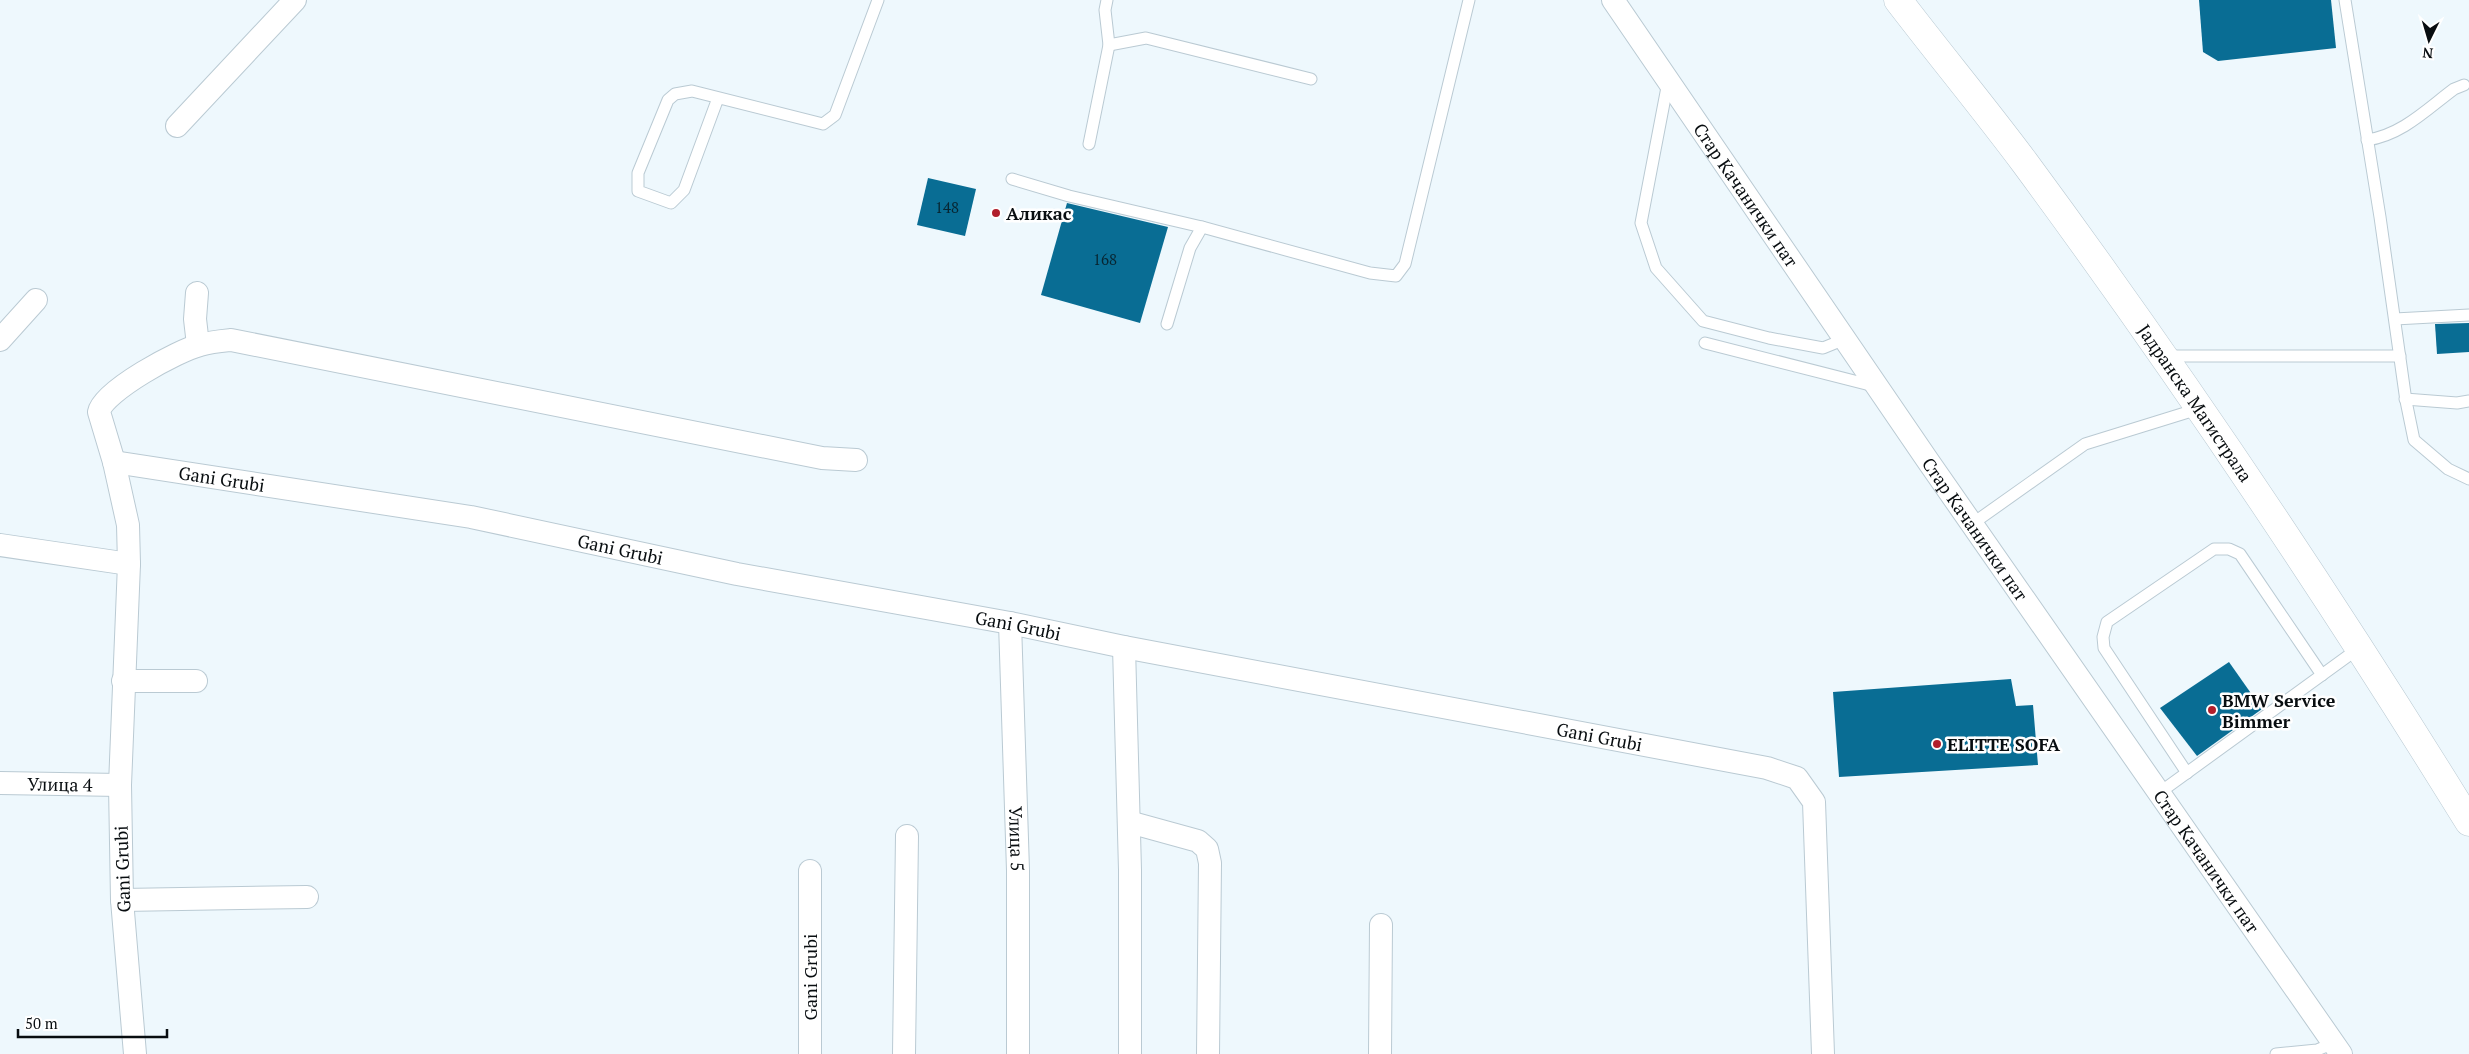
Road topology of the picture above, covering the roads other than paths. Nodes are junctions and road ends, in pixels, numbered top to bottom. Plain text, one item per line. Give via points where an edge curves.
1 (295, 0) edge
2 (878, 0) edge
3 (1107, 0) edge
4 (1469, 0) edge
5 (1613, 0) edge
6 (1898, 0) edge
7 (2345, 0) edge
8 (1109, 45) junction
9 (1311, 79) dead end
10 (1668, 80) junction
11 (2464, 85) dead end
12 (718, 98) junction
13 (177, 126) dead end
14 (2367, 140) junction
15 (1089, 144) dead end
16 (1012, 178) dead end
17 (1202, 226) junction
18 (197, 292) dead end
19 (36, 300) dead end
20 (2469, 315) edge
21 (2395, 319) junction
22 (1167, 324) dead end
23 (1845, 339) junction
24 (0, 340) edge
25 (1705, 342) dead end
26 (198, 345) junction
27 (2162, 356) junction
28 (2400, 356) junction
29 (1878, 387) junction
30 (2405, 399) junction
31 (2469, 401) edge
32 (2198, 409) junction
33 (856, 460) dead end
34 (114, 462) junction
35 (2469, 479) edge
36 (1972, 524) junction
37 (0, 545) edge
38 (129, 564) junction
39 (1010, 623) junction
40 (1124, 647) junction
41 (2359, 648) junction
42 (2322, 675) junction
43 (123, 681) junction
44 (196, 681) dead end
45 (2187, 772) junction
46 (0, 783) edge
47 (120, 785) junction
48 (2160, 793) junction
49 (1129, 822) junction
50 (2469, 822) edge
51 (907, 836) dead end
52 (810, 871) dead end
53 (306, 897) dead end
54 (122, 900) junction
55 (1381, 925) dead end
56 (2338, 1049) edge
57 (135, 1054) edge
58 (810, 1054) edge
59 (904, 1054) edge
60 (1018, 1054) edge
61 (1130, 1054) edge
62 (1208, 1054) edge
63 (1380, 1054) edge
64 (1823, 1054) edge
65 (2276, 1054) edge

1 - 13 street
2 - 12 lane via 830,121 823,124
3 - 8 lane
4 - 17 lane via 1405,264 1396,276 1370,273
5 - 10 street, Стар Качанички пат
6 - 27 street, Јадранска Магистрала via 2024,162
7 - 14 lane
8 - 9 lane via 1146,38
8 - 15 lane
10 - 23 street, Стар Качанички пат
10 - 23 lane via 1641,223 1656,268 1703,321 1823,348
11 - 14 lane via 2454,89 2399,131 2384,138
12 - 12 lane via 683,91 668,100 638,172 638,191 672,203 678,198 684,190
14 - 21 lane
16 - 17 lane via 1069,196
17 - 22 lane via 1190,248
18 - 26 street via 195,319
19 - 24 street
20 - 21 lane
21 - 28 lane
23 - 29 street, Стар Качанички пат
25 - 29 lane
26 - 33 street, Gani Grubi via 231,340 253,343 822,458
26 - 34 street, Gani Grubi via 139,374 100,405 99,412
27 - 28 lane
27 - 32 street, Јадранска Магистрала
28 - 30 lane
29 - 36 street, Стар Качанички пат
30 - 31 lane
30 - 35 lane via 2414,440 2448,469
32 - 36 lane via 2085,444
32 - 41 street, Јадранска Магистрала
34 - 38 street, Gani Grubi via 128,525
34 - 39 street, Gani Grubi via 471,517 737,574
36 - 48 street, Стар Качанички пат
37 - 38 street
38 - 43 street, Gani Grubi
39 - 40 street, Gani Grubi
39 - 60 street, Улица 5 via 1018,870
40 - 49 street
40 - 64 street, Gani Grubi via 1767,768 1796,778 1814,802
41 - 42 lane
41 - 50 street, Јадранска Магистрала
42 - 45 lane
42 - 45 lane via 2240,554 2229,549 2214,549 2107,622 2104,648
43 - 44 street
43 - 47 street, Gani Grubi
45 - 48 lane
46 - 47 street, Улица 4
47 - 54 street, Gani Grubi
48 - 56 street, Стар Качанички пат
49 - 61 street
49 - 62 street via 1198,841 1207,849 1210,863
51 - 59 street
52 - 58 street, Gani Grubi
53 - 54 street
54 - 57 street, Gani Grubi
55 - 63 street
56 - 65 lane

